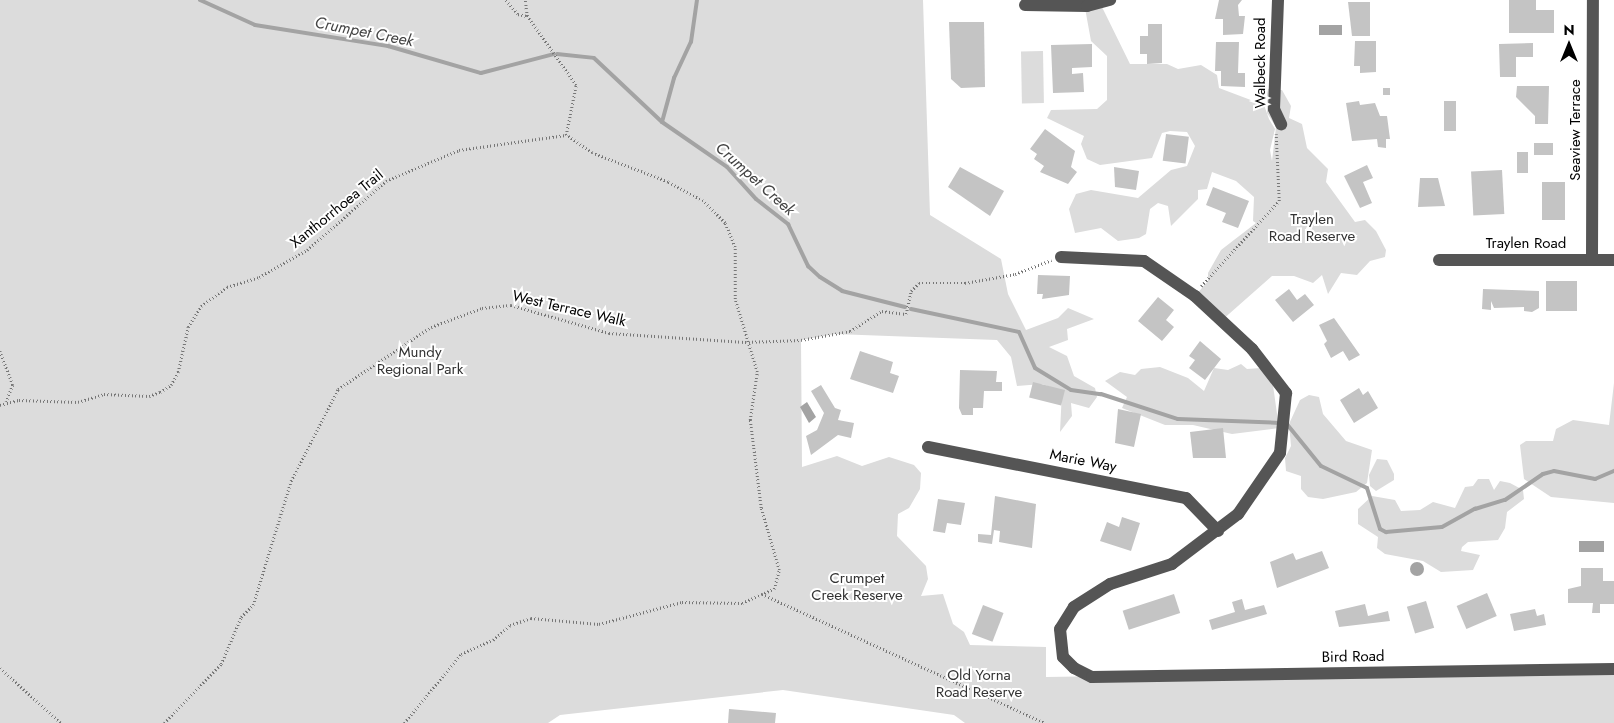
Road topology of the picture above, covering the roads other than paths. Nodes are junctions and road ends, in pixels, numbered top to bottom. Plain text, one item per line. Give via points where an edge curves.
1 (1110, 0) edge
2 (1278, 0) edge
3 (1592, 0) edge
4 (1025, 5) dead end
5 (1281, 124) road end
6 (1061, 257) road end
7 (1439, 260) dead end
8 (1592, 260) junction
9 (1614, 260) edge
10 (928, 447) dead end
11 (1218, 531) junction
12 (1614, 669) edge

1 - 4 street via 1087,6
2 - 5 street, Walbeck Road via 1274,109
3 - 8 street, Seaview Terrace
6 - 11 street via 1144,261 1193,294 1252,349 1286,393 1280,453 1238,514
7 - 8 street, Traylen Road
8 - 9 street, Traylen Road
10 - 11 street, Marie Way via 1186,498
11 - 12 street, Bird Road via 1172,564 1110,584 1074,607 1060,629 1063,657 1092,676

